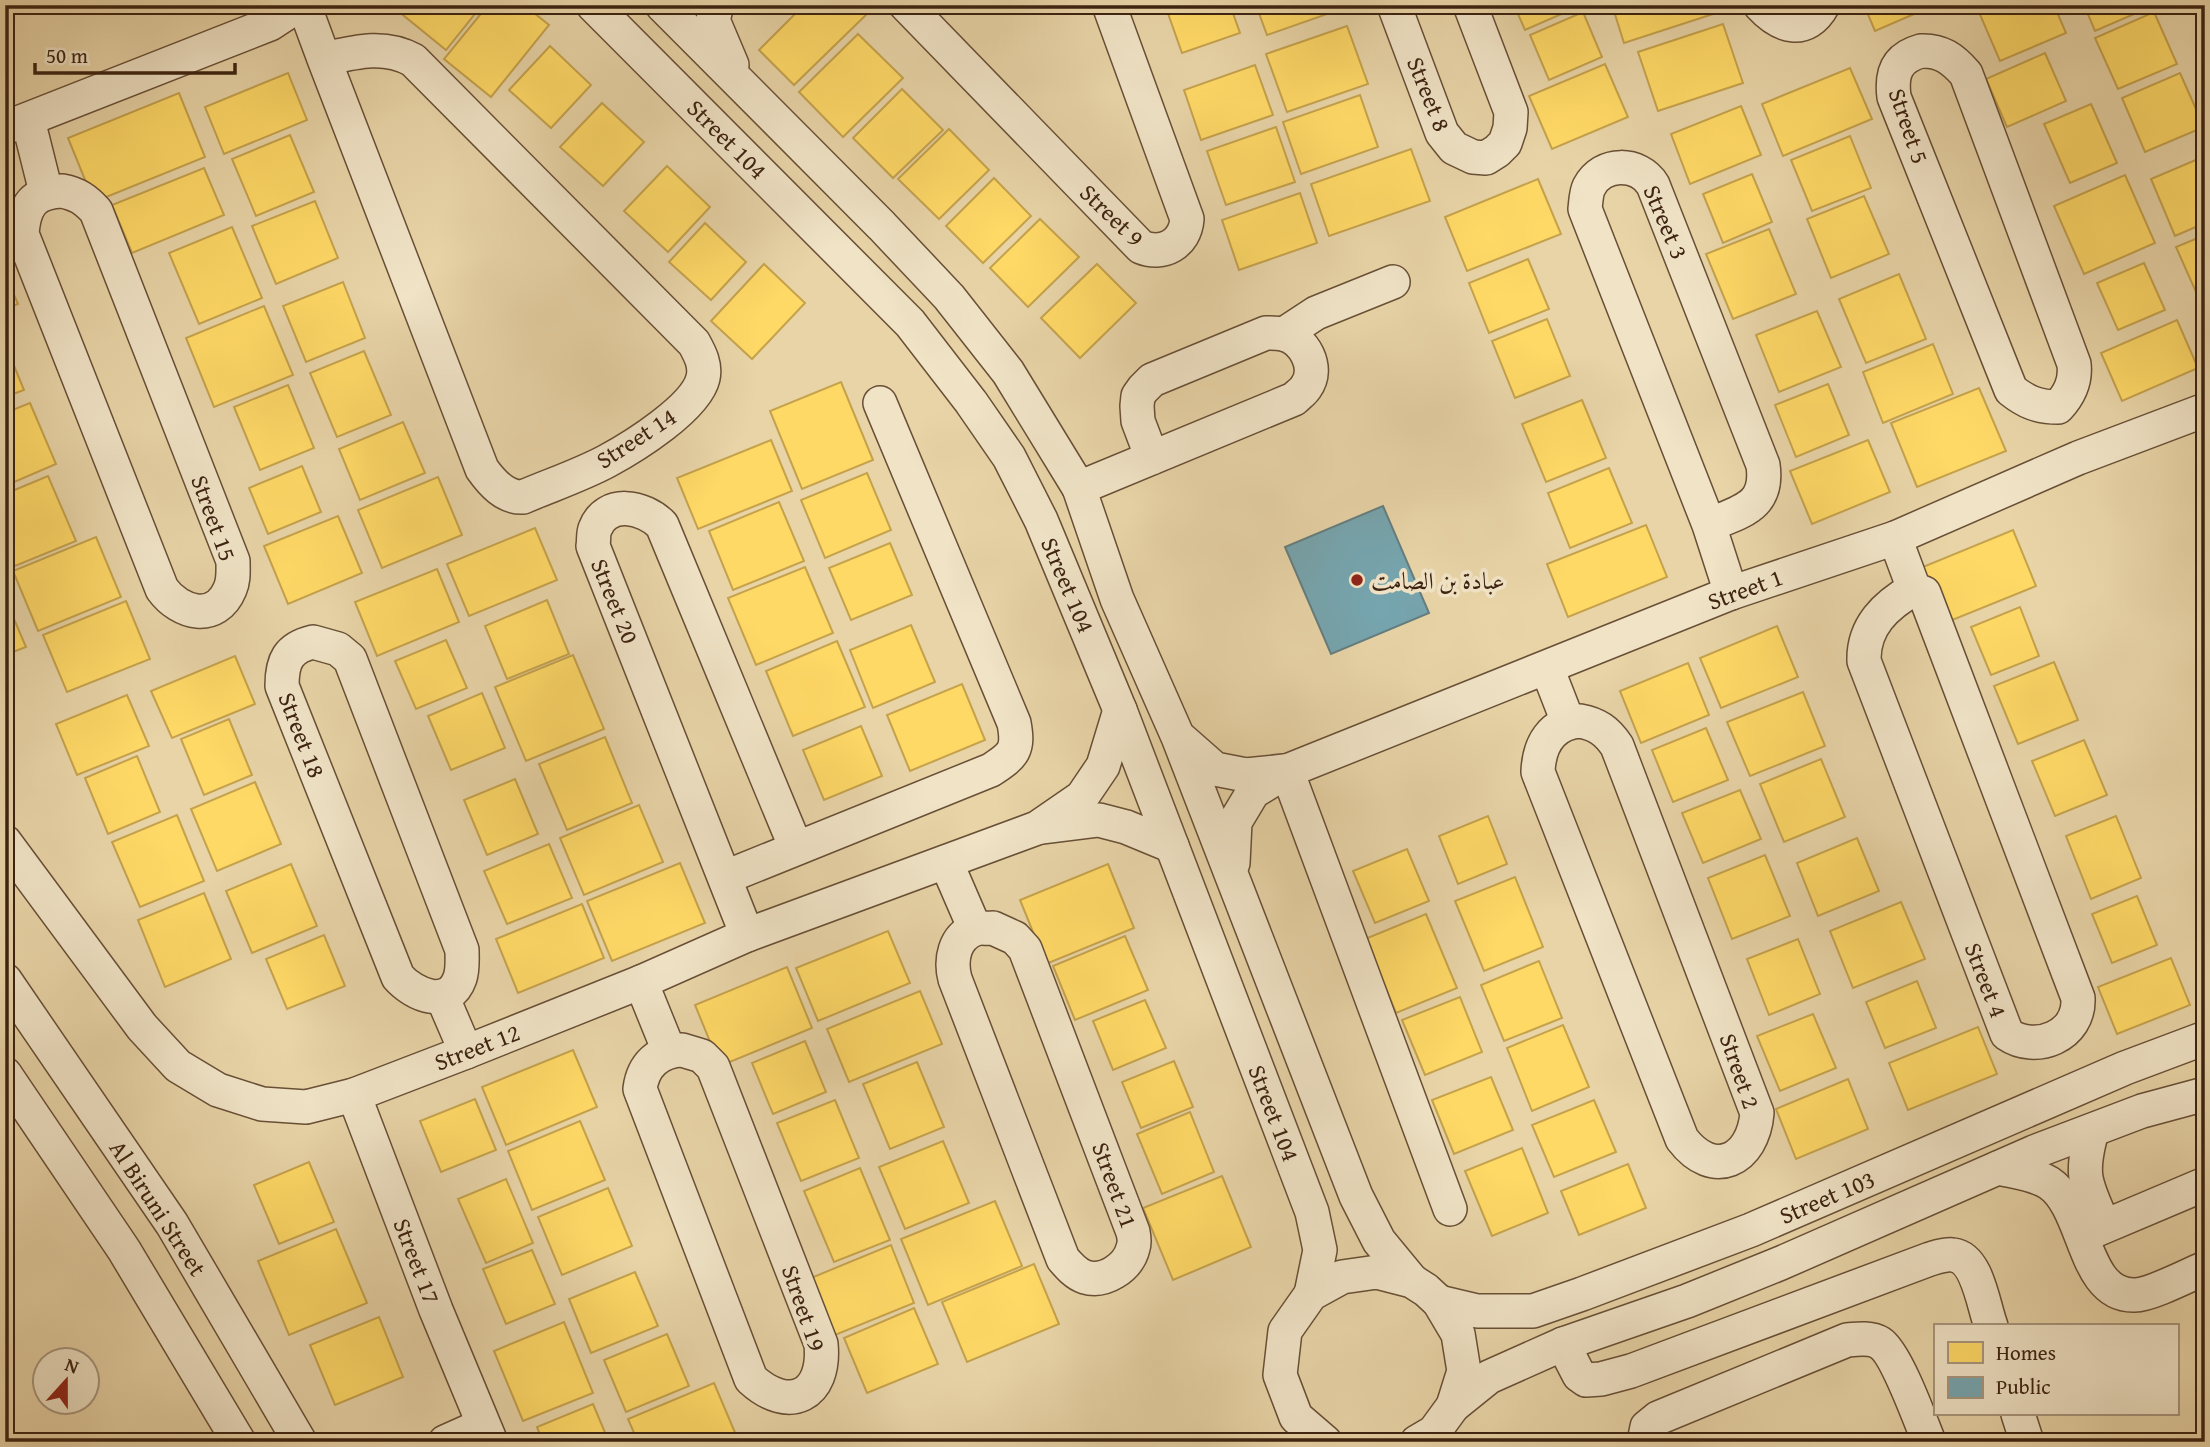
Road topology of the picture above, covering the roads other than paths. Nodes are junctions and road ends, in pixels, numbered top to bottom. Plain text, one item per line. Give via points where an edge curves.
1 (302, 5) edge
2 (593, 5) edge
3 (663, 5) edge
4 (717, 5) edge
5 (906, 5) edge
6 (1109, 5) edge
7 (1394, 5) edge
8 (1470, 5) edge
9 (1760, 5) edge
10 (1823, 5) edge
11 (324, 59) junction
12 (740, 83) junction
13 (17, 124) edge
14 (46, 192) junction
15 (882, 226) junction
16 (844, 257) junction
17 (1393, 282) dead end
18 (1284, 334) junction
19 (1013, 381) junction
20 (971, 402) junction
21 (880, 403) dead end
22 (2058, 407) junction
23 (2205, 410) edge
24 (2078, 457) junction
25 (1152, 458) junction
26 (1079, 488) junction
27 (1709, 525) junction
28 (1895, 538) junction
29 (1914, 589) junction
30 (1731, 593) junction
31 (1547, 668) junction
32 (1121, 710) junction
33 (1569, 722) junction
34 (1178, 737) junction
35 (1287, 771) junction
36 (1037, 828) junction
37 (5, 842) edge
38 (1172, 846) junction
39 (796, 848) junction
40 (946, 862) junction
41 (1232, 872) junction
42 (726, 877) junction
43 (975, 929) junction
44 (747, 935) junction
45 (5, 980) edge
46 (641, 982) junction
47 (442, 996) junction
48 (2205, 1038) edge
49 (669, 1051) junction
50 (466, 1052) junction
51 (5, 1074) edge
52 (2205, 1094) edge
53 (354, 1095) junction
54 (2092, 1130) junction
55 (1998, 1168) junction
56 (2205, 1184) edge
57 (1450, 1209) dead end
58 (2093, 1231) junction
59 (2205, 1268) edge
60 (1412, 1281) junction
61 (1311, 1294) junction
62 (1439, 1302) junction
63 (1990, 1324) edge
64 (1563, 1344) junction
65 (252, 1363) junction
66 (205, 1385) junction
67 (2019, 1416) edge
68 (1434, 1430) edge
69 (487, 1434) edge
70 (296, 1435) edge
71 (239, 1442) edge
72 (248, 1442) edge
73 (445, 1442) edge
74 (1325, 1442) edge
75 (1644, 1442) edge
76 (1930, 1442) edge
77 (2027, 1442) edge

1 - 11 street, Street 14
1 - 13 street via 270,24
2 - 16 street, Street 104
3 - 12 street, Street 104
4 - 12 street via 713,20
5 - 6 street, Street 9 via 1141,247 1160,251 1175,244 1187,219
7 - 8 street, Street 8 via 1442,133 1454,148 1486,158 1505,143 1511,112
9 - 10 street via 1780,23 1791,25 1807,23
11 - 11 street, Street 14 via 482,470 491,481 510,495 523,497 606,461 685,406 704,376 694,343 413,60 396,52 368,49
12 - 15 street, Street 104
13 - 14 street
14 - 14 street, Street 15 via 23,215 22,234 162,589 179,607 206,611 229,592 233,561 96,211 74,193
15 - 16 street via 870,252
15 - 19 street, Street 104 via 949,297
16 - 20 street, Street 104 via 910,323
17 - 18 street via 1316,313
18 - 25 street via 1266,333 1152,380 1138,396 1137,406
18 - 25 street via 1306,351 1311,364 1307,386 1294,399
19 - 20 street via 986,384
19 - 26 street, Street 104
20 - 32 street, Street 104 via 1009,457 1041,520
21 - 39 street via 1014,723 1015,750 991,770
22 - 22 street, Street 5 via 2076,376 2074,364 1965,74 1941,53 1913,53 1894,73 1894,97 2011,390 2032,404
22 - 24 street
23 - 24 street, Street 1
24 - 28 street, Street 1
25 - 26 street
26 - 34 street, Street 104 via 1117,600
27 - 27 street, Street 3 via 1751,507 1764,487 1763,465 1653,184 1632,167 1608,170 1589,187 1585,208
27 - 30 street, Street 3
28 - 29 street, Street 4
28 - 30 street, Street 1
29 - 29 street, Street 4 via 1880,613 1868,635 1864,661 2007,1034 2034,1042 2057,1037 2075,1020 2078,998 1924,593
30 - 31 street, Street 1
31 - 33 street
31 - 35 street, Street 1
32 - 36 street, Street 12 via 1103,766 1082,797
32 - 38 street, Street 104
33 - 33 street, Street 2 via 1549,734 1538,759 1538,772 1682,1139 1708,1160 1737,1157 1753,1136 1757,1113 1626,771 1609,735 1590,723
34 - 35 street, Street 1 via 1215,769 1246,775
34 - 41 street, Street 104
35 - 41 street, Street 1 via 1254,792 1235,822
35 - 57 street
36 - 38 street, Street 12 via 1099,820
36 - 40 street, Street 12
37 - 53 street, Street 12 via 142,1027 178,1066 218,1090 262,1104 306,1107
38 - 61 street, Street 104 via 1312,1212 1320,1250
39 - 42 street
39 - 42 street, Street 20 via 662,525 643,510 618,509 600,520 593,546
40 - 43 street
40 - 44 street, Street 12
41 - 60 street, Street 104 via 1356,1196 1379,1241
42 - 44 street, Street 20
43 - 43 street, Street 21 via 959,941 951,963 955,979 1058,1247 1063,1259 1085,1277 1111,1275 1131,1255 1133,1232 1026,948 1004,932
44 - 46 street, Street 12
45 - 65 street, Al Biruni Street via 172,1224
46 - 49 street
46 - 50 street, Street 12
47 - 47 street, Street 18 via 455,988 460,978 462,950 350,659 325,644 301,645 286,660 282,686 332,813 398,977 422,995
47 - 50 street
48 - 62 street, Street 103 via 2125,1068 1751,1230 1582,1294 1532,1311 1477,1311
49 - 49 street, Street 19 via 647,1067 640,1089 746,1367 751,1379 776,1397 801,1395 816,1383 821,1345 713,1067 694,1053
50 - 53 street, Street 12
51 - 66 street via 124,1250
52 - 54 street, Street 103
53 - 69 street, Street 17
54 - 55 street, Street 103
54 - 58 street via 2084,1159
55 - 58 street via 2050,1184
55 - 64 street, Street 103 via 1781,1263
56 - 58 street
58 - 59 street via 2092,1261 2116,1293 2138,1296
60 - 61 street via 1377,1272 1342,1277
60 - 62 street
61 - 74 street via 1286,1331 1280,1375 1296,1417
62 - 68 street via 1458,1334 1464,1371
63 - 64 street via 1975,1270 1954,1255 1930,1259 1601,1379 1586,1380 1579,1375
64 - 68 street, Street 103 via 1489,1377
65 - 66 street via 246,1381 231,1393
65 - 70 street, Al Biruni Street
66 - 71 street
67 - 77 street
69 - 73 street, Street 17
70 - 72 street via 264,1424
75 - 76 street via 1647,1427 1658,1418 1847,1340 1864,1339 1880,1343 1893,1359

